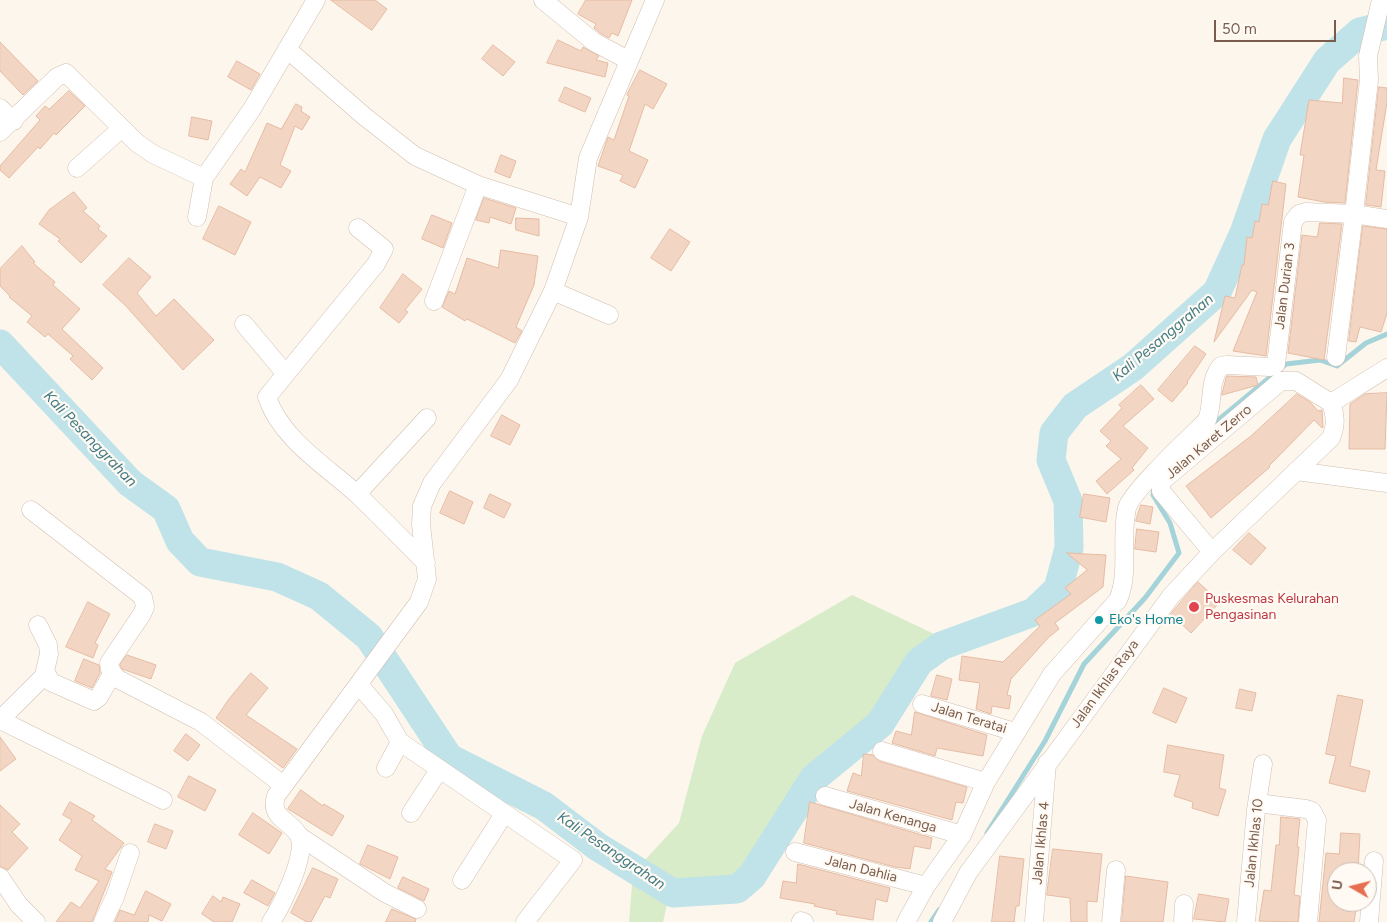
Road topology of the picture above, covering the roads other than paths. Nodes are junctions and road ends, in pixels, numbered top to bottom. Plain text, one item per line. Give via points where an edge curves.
1 (316, 0) edge
2 (543, 0) edge
3 (655, 0) edge
4 (1380, 2) edge
5 (287, 49) junction
6 (628, 60) junction
7 (0, 108) edge
8 (7, 126) edge
9 (122, 128) junction
10 (77, 168) dead end
11 (204, 178) junction
12 (478, 185) junction
13 (1354, 214) junction
14 (197, 217) dead end
15 (579, 217) junction
16 (1387, 219) edge
17 (358, 228) dead end
18 (553, 291) junction
19 (434, 301) dead end
20 (609, 315) dead end
21 (244, 324) dead end
22 (1336, 357) dead end
23 (1387, 368) edge
24 (285, 373) junction
25 (1331, 404) junction
26 (427, 418) dead end
27 (1296, 471) junction
28 (1387, 483) edge
29 (356, 494) junction
30 (30, 510) dead end
31 (1212, 552) junction
32 (426, 563) junction
33 (38, 625) dead end
34 (46, 674) junction
35 (112, 674) junction
36 (359, 685) junction
37 (922, 704) dead end
38 (0, 720) edge
39 (1015, 732) junction
40 (400, 742) junction
41 (882, 751) dead end
42 (1047, 763) junction
43 (1263, 764) dead end
44 (386, 768) dead end
45 (439, 770) junction
46 (986, 782) junction
47 (283, 785) junction
48 (825, 796) dead end
49 (163, 800) dead end
50 (1257, 803) junction
51 (411, 813) dead end
52 (504, 814) junction
53 (962, 835) junction
54 (299, 836) junction
55 (795, 852) dead end
56 (130, 853) dead end
57 (1374, 861) dead end
58 (1116, 870) dead end
59 (462, 880) dead end
60 (926, 886) junction
61 (3, 890) edge
62 (1184, 904) dead end
63 (417, 909) dead end
64 (274, 921) edge
65 (944, 921) edge
66 (36, 922) edge
67 (103, 922) edge
68 (525, 922) edge
69 (906, 922) edge
70 (1034, 922) edge
71 (1111, 922) edge
72 (1182, 922) edge
73 (1246, 922) edge
74 (1308, 922) edge
75 (1369, 922) edge

1 - 5 street
2 - 6 street via 594,42
3 - 6 street
4 - 13 street via 1368,56 1369,80
5 - 11 street via 252,109
5 - 12 street via 399,145 415,156
6 - 15 street via 588,158
7 - 8 street
8 - 9 street via 57,77 66,74
9 - 10 street
9 - 11 street via 153,154
11 - 14 street
12 - 15 street
12 - 19 street
13 - 16 street
13 - 22 street
13 - 39 street, Jalan Durian 3 via 1306,212 1293,222 1276,364 1263,368 1227,364 1218,370 1213,380 1207,420 1129,502 1124,533 1124,587 1118,600 1052,674
15 - 18 street
17 - 24 street via 384,249 363,282
18 - 20 street
18 - 32 street via 509,380 432,483 422,506
21 - 24 street
23 - 25 street
24 - 29 street via 267,396 270,408 293,437
25 - 27 street, Jalan Ikhlas Raya via 1336,426 1331,438
25 - 31 street, Jalan Karet Zerro via 1296,381 1281,381 1161,482 1161,491
26 - 29 street
27 - 28 street
27 - 31 street, Jalan Ikhlas Raya
29 - 32 street
30 - 35 street via 143,596 145,607 142,614 109,662
31 - 42 street, Jalan Ikhlas Raya via 1171,596
32 - 36 street via 427,579 420,602
33 - 34 street via 48,645
34 - 35 street via 51,682 94,701
34 - 38 street
35 - 47 street via 123,683 201,722
36 - 40 street via 384,714
36 - 47 street
37 - 39 street, Jalan Teratai
38 - 49 street
39 - 46 street
40 - 44 street
40 - 45 street
41 - 46 street
42 - 65 street, Jalan Ikhlas Raya via 968,874
42 - 70 street, Jalan Ikhlas 4
43 - 50 street, Jalan Ikhlas 10
45 - 51 street
45 - 52 street
46 - 53 street
47 - 54 street via 276,796 275,809
48 - 53 street, Jalan Kenanga
50 - 73 street, Jalan Ikhlas 10
50 - 74 street via 1306,809 1312,811 1317,820
52 - 59 street
52 - 68 street via 572,860
53 - 60 street
54 - 63 street via 385,894
54 - 64 street via 300,857
55 - 60 street, Jalan Dahlia
56 - 67 street
57 - 75 street
58 - 71 street
60 - 69 street
61 - 66 street
62 - 72 street

